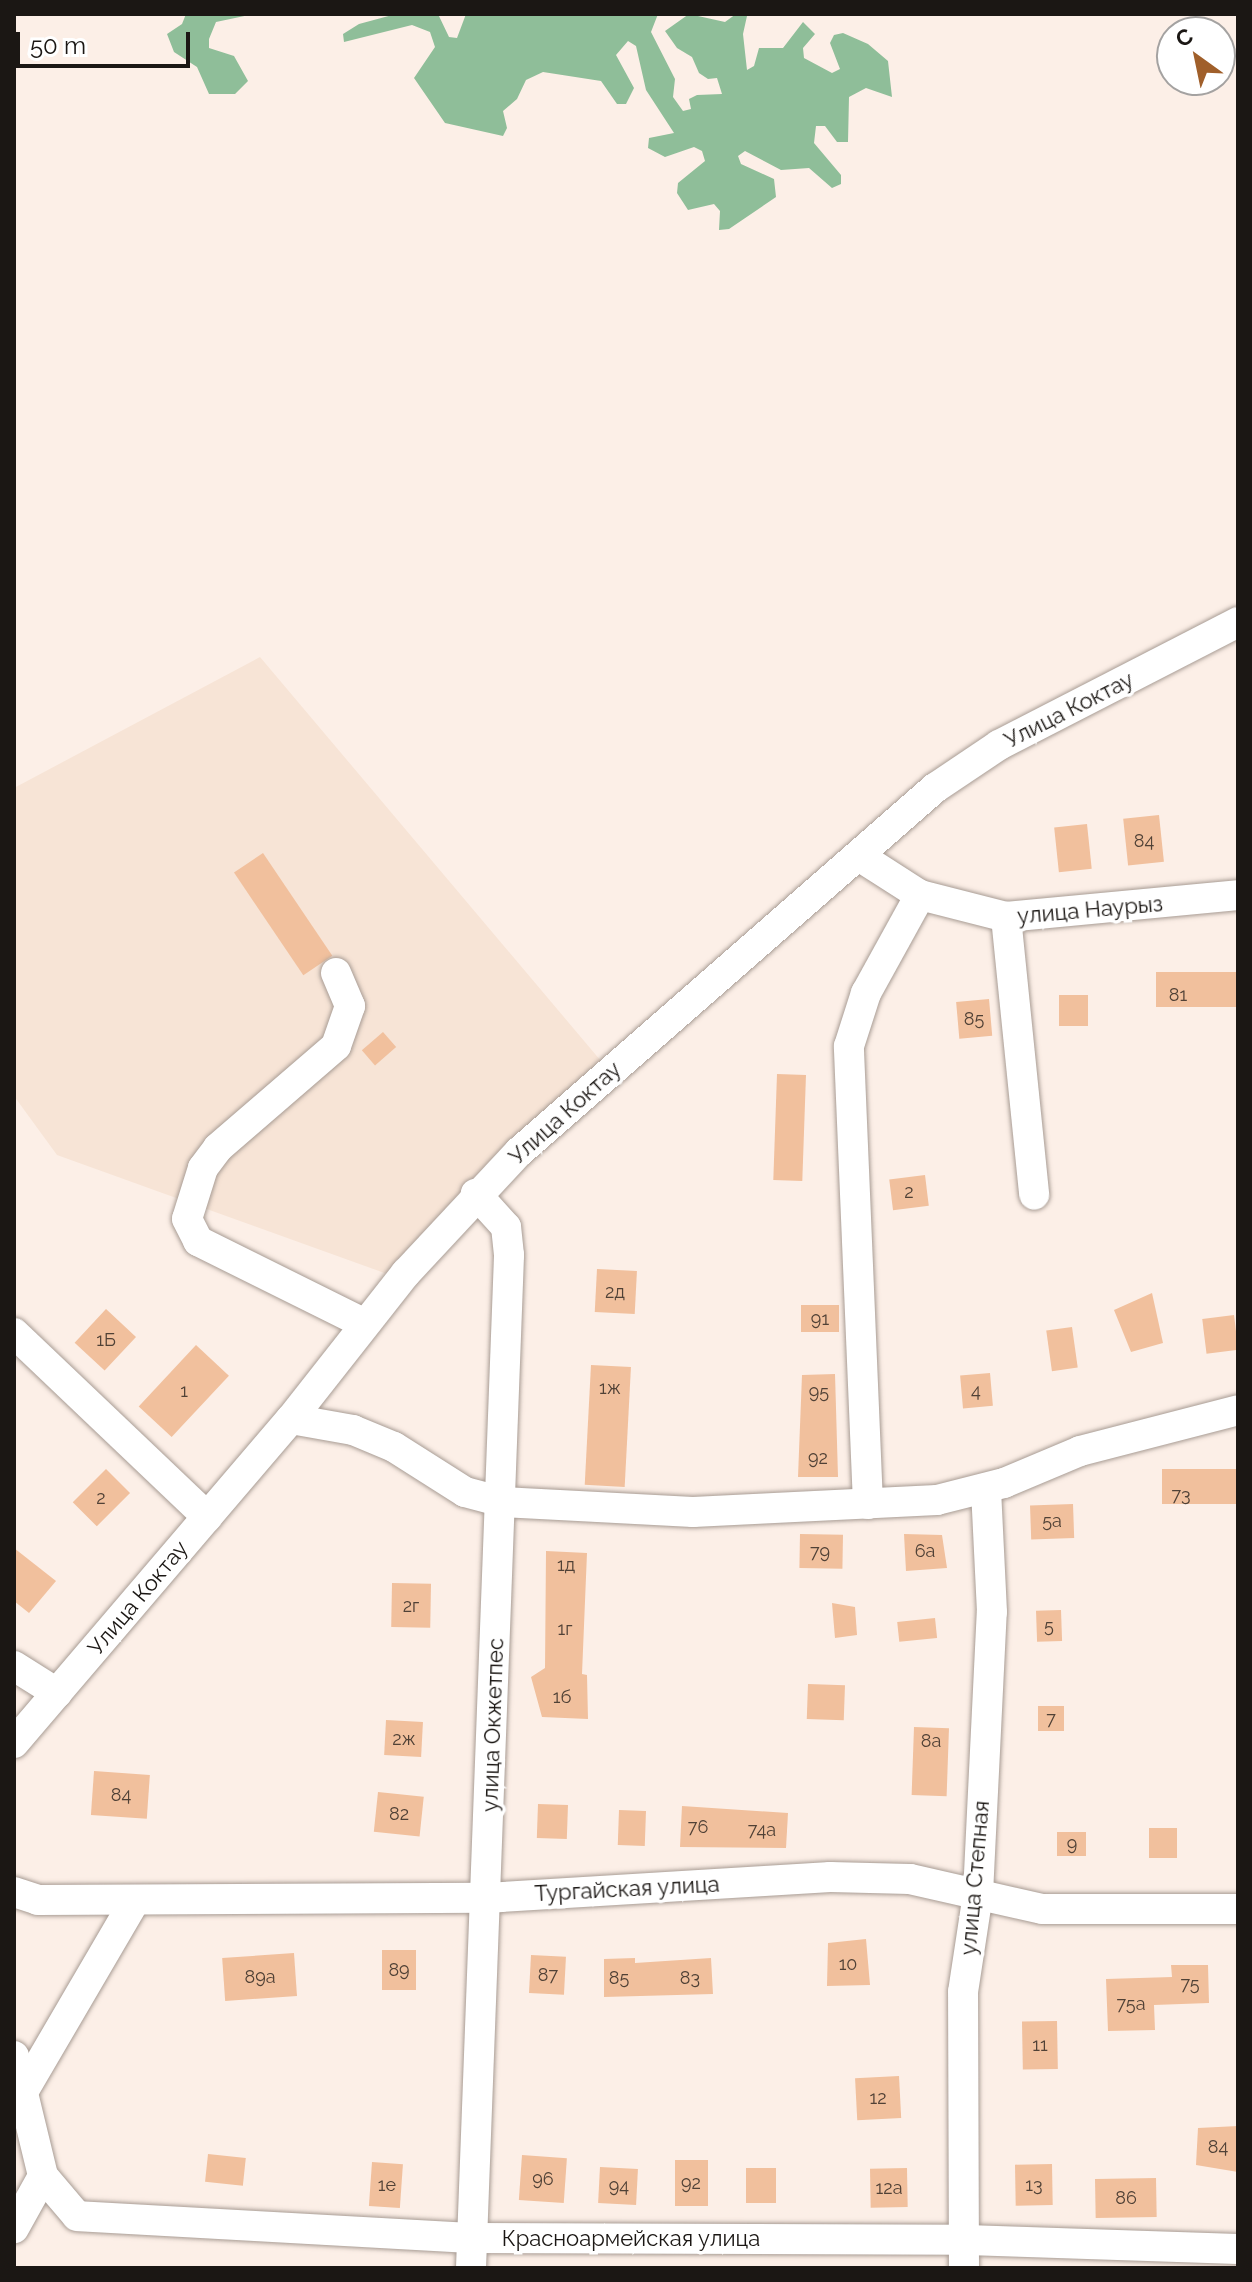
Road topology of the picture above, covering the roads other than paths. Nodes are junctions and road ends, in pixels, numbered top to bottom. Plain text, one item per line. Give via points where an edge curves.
1 (1238, 622) edge
2 (859, 856) junction
3 (920, 895) junction
4 (1238, 895) edge
5 (1006, 917) junction
6 (336, 973) dead end
7 (476, 1194) junction
8 (1034, 1195) dead end
9 (365, 1324) junction
10 (14, 1333) edge
11 (1238, 1410) edge
12 (291, 1419) junction
13 (986, 1488) junction
14 (502, 1502) junction
15 (868, 1504) junction
16 (207, 1517) junction
17 (14, 1666) edge
18 (57, 1693) junction
19 (14, 1743) edge
20 (14, 1892) edge
21 (978, 1894) junction
22 (486, 1898) junction
23 (135, 1900) junction
24 (1238, 1909) edge
25 (14, 2056) edge
26 (23, 2092) junction
27 (43, 2176) junction
28 (14, 2228) edge
29 (1238, 2249) edge
30 (472, 2253) edge
31 (964, 2254) edge

1 - 2 street, Улица Коктау via 999,745 935,788
2 - 3 street, улица Наурыз
2 - 7 street, Улица Коктау
3 - 5 street, улица Наурыз
3 - 15 street via 866,993 849,1046
4 - 5 street, улица Наурыз
5 - 8 street
6 - 9 street via 350,1006 336,1046 218,1148 203,1168 187,1219 198,1241
7 - 9 street, Улица Коктау
7 - 14 street, улица Окжетпес via 506,1227 509,1255
9 - 12 street, Улица Коктау
10 - 16 street
11 - 13 street via 1080,1451
12 - 14 street via 353,1430 394,1447 465,1492
12 - 16 street, Улица Коктау
13 - 15 street via 937,1500
13 - 21 street, улица Степная via 992,1612
14 - 15 street via 693,1512
14 - 22 street, улица Окжетпес
16 - 18 street, Улица Коктау
17 - 18 street
18 - 19 street, Улица Коктау
20 - 23 street, Тургайская улица via 38,1900
21 - 22 street, Тургайская улица via 910,1879 830,1877
21 - 24 street, Тургайская улица via 1042,1909
21 - 31 street, улица Степная via 963,1992
22 - 23 street, Тургайская улица
22 - 30 street, улица Окжетпес
23 - 26 street
25 - 26 street
26 - 27 street
27 - 28 street
27 - 30 street, Красноармейская улица via 77,2216
29 - 31 street, Красноармейская улица
30 - 31 street, Красноармейская улица

